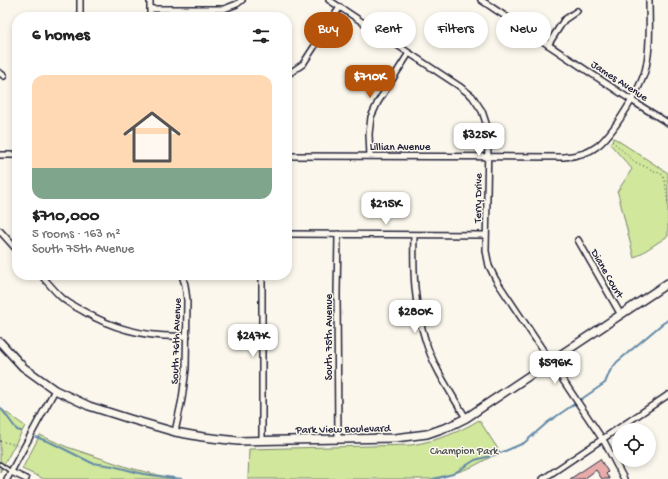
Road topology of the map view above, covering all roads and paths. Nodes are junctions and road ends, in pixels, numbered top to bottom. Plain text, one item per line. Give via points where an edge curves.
1 (80, 0) edge
2 (150, 0) edge
3 (242, 0) edge
4 (329, 0) edge
5 (481, 0) edge
6 (649, 0) edge
7 (340, 7) junction
8 (150, 9) joint
9 (577, 11) dead end
10 (80, 12) edge
11 (499, 12) edge
12 (551, 40) edge
13 (551, 47) edge
14 (409, 53) junction
15 (292, 72) edge
16 (631, 100) junction
17 (668, 123) edge
18 (611, 140) dead end
19 (0, 155) edge
20 (12, 155) edge
21 (292, 156) edge
22 (370, 156) junction
23 (487, 156) junction
24 (668, 203) edge
25 (0, 231) edge
26 (292, 234) edge
27 (338, 234) junction
28 (414, 235) junction
29 (486, 235) junction
30 (578, 240) dead end
31 (12, 244) edge
32 (46, 280) edge
33 (184, 280) edge
34 (262, 280) edge
35 (668, 283) edge
36 (621, 315) junction
37 (187, 336) junction
38 (0, 342) edge
39 (551, 362) junction
40 (55, 390) junction
41 (668, 395) edge
42 (466, 418) junction
43 (175, 432) junction
44 (338, 439) junction
45 (602, 439) junction
46 (0, 441) edge
47 (262, 441) junction
48 (18, 445) dead end
49 (0, 464) edge
50 (10, 472) junction
51 (7, 479) edge
52 (26, 479) edge
53 (543, 479) edge
54 (624, 479) edge

1 - 10 street
2 - 8 street
3 - 8 street via 224,9
4 - 7 street, Terry Drive
5 - 11 street, James Avenue
6 - 16 street, Lillian Avenue via 649,51 646,68
7 - 14 street, Terry Drive
7 - 15 street via 303,64
9 - 12 street via 564,20
13 - 16 street, James Avenue
14 - 22 street via 378,102 371,118
14 - 23 street, Terry Drive via 472,96 486,123
16 - 17 street, James Avenue
16 - 23 street, Lillian Avenue via 604,140 594,149 564,157
18 - 24 path via 635,162 663,175
19 - 20 street
21 - 22 street, Lillian Avenue
22 - 23 street, Lillian Avenue
23 - 29 street, Terry Drive
25 - 31 street
26 - 27 street
27 - 28 street
27 - 44 street, South 75th Avenue
28 - 29 street
28 - 42 street via 415,292 425,340
29 - 39 street, Terry Drive via 489,266 496,280
30 - 36 street, Diane Court
32 - 37 street via 60,296 96,318 123,329 165,337
33 - 37 street, South 76th Avenue via 187,300
34 - 47 street
35 - 36 street, Park View Boulevard
36 - 39 street, Park View Boulevard
37 - 43 street, South 76th Avenue via 186,369
38 - 40 street, Park View Boulevard via 23,367
39 - 42 street, Park View Boulevard
39 - 45 street, Terry Drive
40 - 43 street, Park View Boulevard via 89,406
40 - 50 street
41 - 45 street
42 - 44 street, Park View Boulevard via 427,434 395,438
43 - 47 street, Park View Boulevard via 224,440
44 - 47 street, Park View Boulevard
45 - 53 street
45 - 54 street, Terry Drive
46 - 48 path
49 - 50 lane
50 - 51 street
50 - 52 street

